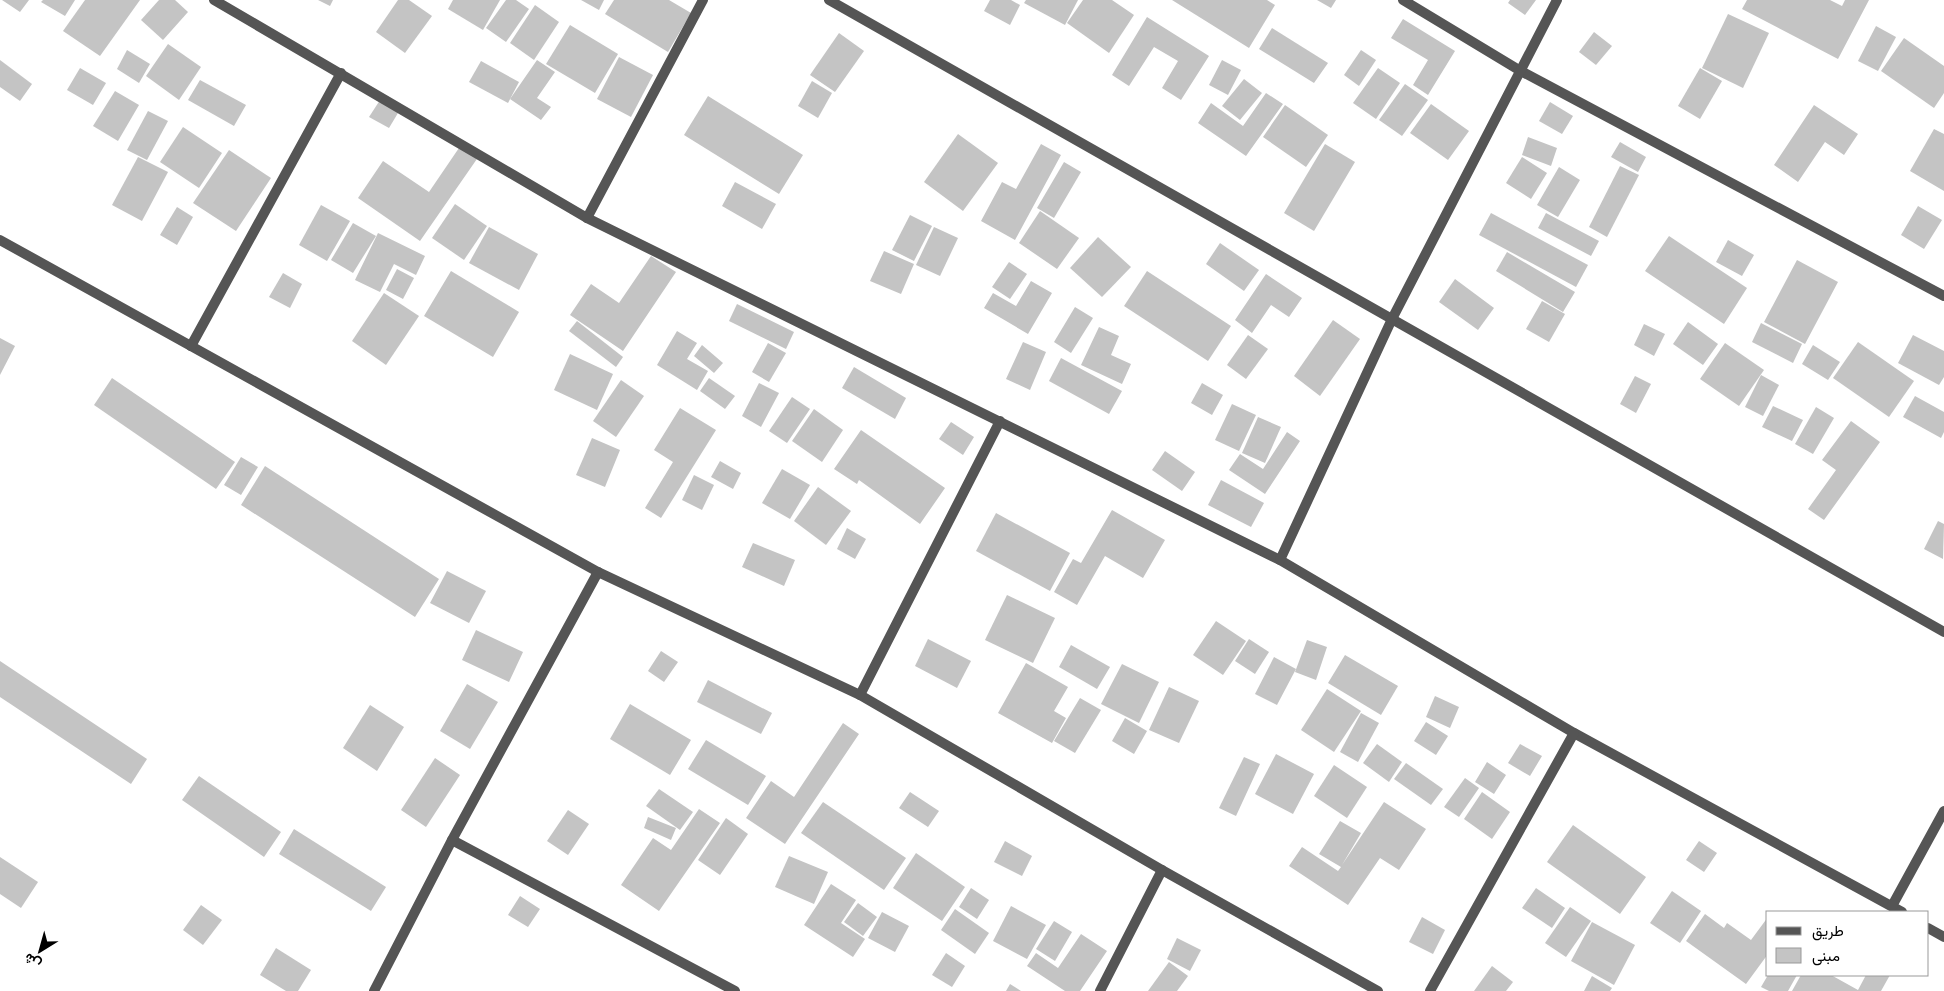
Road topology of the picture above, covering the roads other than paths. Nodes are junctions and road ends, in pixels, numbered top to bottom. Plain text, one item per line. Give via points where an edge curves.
1 (214, 0) edge
2 (703, 0) edge
3 (829, 0) edge
4 (1403, 0) edge
5 (1557, 0) edge
6 (1519, 70) junction
7 (341, 73) junction
8 (587, 218) junction
9 (0, 240) edge
10 (1944, 296) edge
11 (1392, 319) junction
12 (191, 346) junction
13 (1000, 421) junction
14 (1280, 560) junction
15 (598, 572) junction
16 (1944, 632) edge
17 (860, 695) junction
18 (1574, 733) junction
19 (1944, 811) edge
20 (452, 840) junction
21 (1162, 870) junction
22 (1892, 906) junction
23 (1900, 911) edge
24 (1929, 929) edge
25 (1944, 937) edge
26 (374, 991) edge
27 (735, 991) edge
28 (1100, 991) edge
29 (1378, 991) edge
30 (1430, 991) edge

1 - 7 street
2 - 8 street
3 - 11 street
4 - 6 street
5 - 6 street
6 - 10 street
6 - 11 street
7 - 8 street
7 - 12 street
8 - 13 street
9 - 12 street
11 - 14 street
11 - 16 street
12 - 15 street
13 - 14 street
13 - 17 street
14 - 18 street
15 - 17 street
15 - 20 street
17 - 21 street
18 - 22 street
18 - 30 street
19 - 22 street
20 - 26 street
20 - 27 street
21 - 28 street
21 - 29 street
22 - 23 street
24 - 25 street

